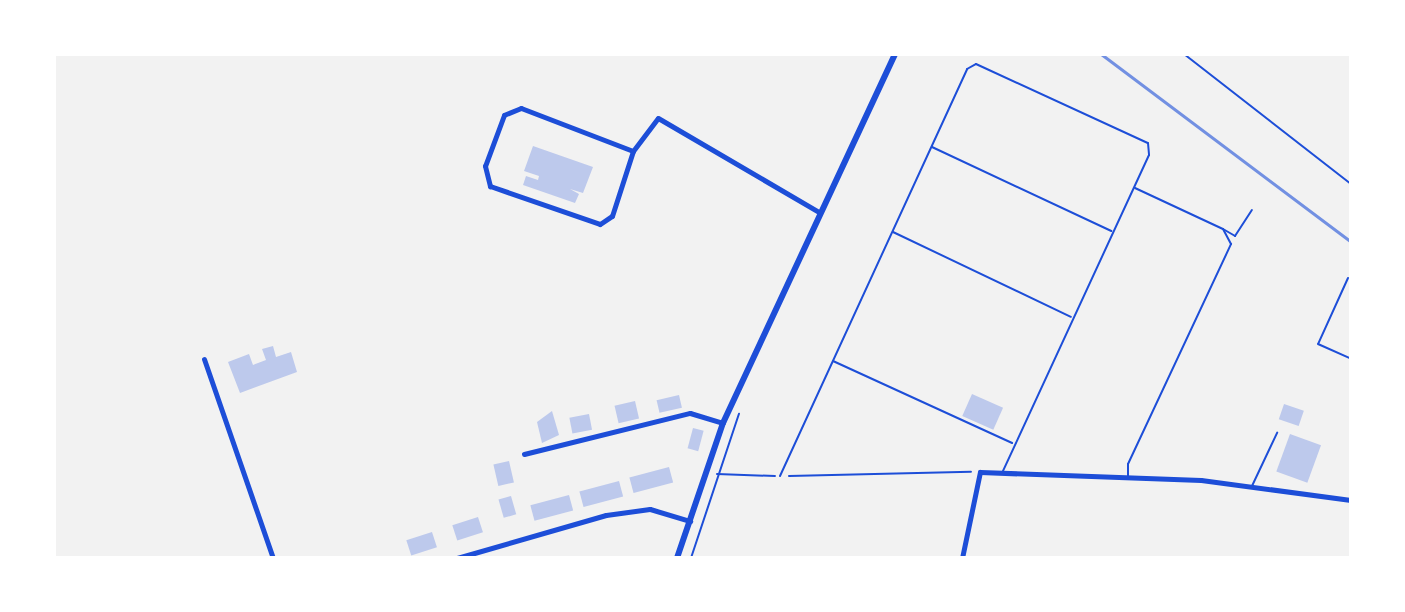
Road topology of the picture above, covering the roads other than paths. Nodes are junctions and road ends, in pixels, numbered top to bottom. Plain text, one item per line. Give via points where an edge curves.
1 (895, 54) edge
2 (932, 147) junction
3 (633, 151) junction
4 (1133, 187) junction
5 (1252, 210) dead end
6 (819, 212) junction
7 (1223, 229) junction
8 (892, 232) junction
9 (1112, 232) junction
10 (1348, 278) dead end
11 (1073, 317) junction
12 (204, 359) dead end
13 (1351, 359) edge
14 (833, 361) junction
15 (723, 423) junction
16 (1277, 433) dead end
17 (1013, 444) junction
18 (524, 454) dead end
19 (1003, 471) junction
20 (780, 476) road end
21 (1128, 476) junction
22 (1252, 487) junction
23 (1351, 500) edge
24 (690, 521) junction
25 (273, 558) edge
26 (457, 558) edge
27 (677, 558) edge
28 (962, 558) edge

1 - 6 street
2 - 4 lane via 967,69 976,64 1148,143 1149,155
2 - 8 lane
2 - 9 lane
3 - 3 street via 612,216 600,224 490,186 485,166 504,115 521,108
3 - 6 street via 658,118
4 - 7 lane
4 - 9 lane
5 - 7 lane via 1235,236
6 - 15 street
7 - 21 lane via 1231,244 1128,464
8 - 11 lane
8 - 14 lane
9 - 11 lane
10 - 13 lane via 1318,344
11 - 17 lane
12 - 25 street
14 - 17 lane
14 - 20 lane
15 - 18 street via 690,413
15 - 24 street
16 - 22 lane
17 - 19 lane
19 - 21 street
19 - 28 street via 980,472
21 - 22 street
22 - 23 street
24 - 26 street via 650,509 606,515
24 - 27 street

